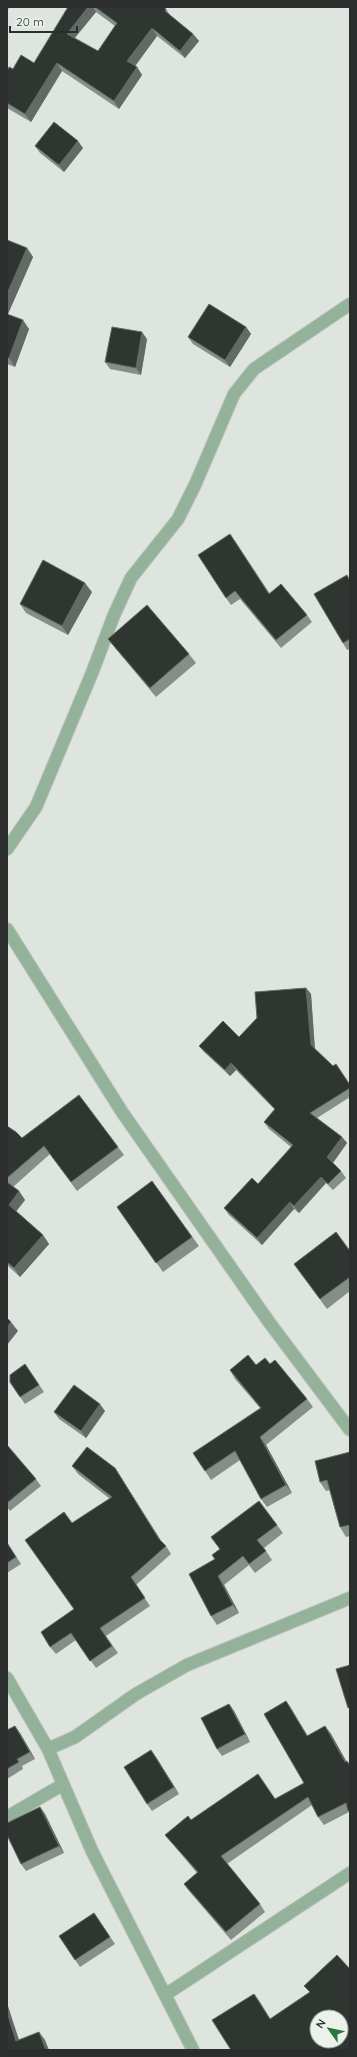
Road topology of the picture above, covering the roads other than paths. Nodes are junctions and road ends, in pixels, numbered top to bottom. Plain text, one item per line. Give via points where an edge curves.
1 (350, 304) edge
2 (7, 850) edge
3 (7, 929) edge
4 (350, 1430) edge
5 (350, 1598) edge
6 (7, 1678) edge
7 (48, 1749) junction
8 (62, 1785) junction
9 (7, 1817) edge
10 (350, 1873) edge
11 (165, 1995) junction
12 (193, 2050) edge

1 - 2 street via 254,369 234,394 178,519 131,578 36,807
3 - 4 street via 122,1112 269,1322
5 - 7 street via 187,1665 136,1694 76,1737
6 - 7 street
7 - 8 street
8 - 9 street
8 - 11 street via 92,1851
10 - 11 street
11 - 12 street

